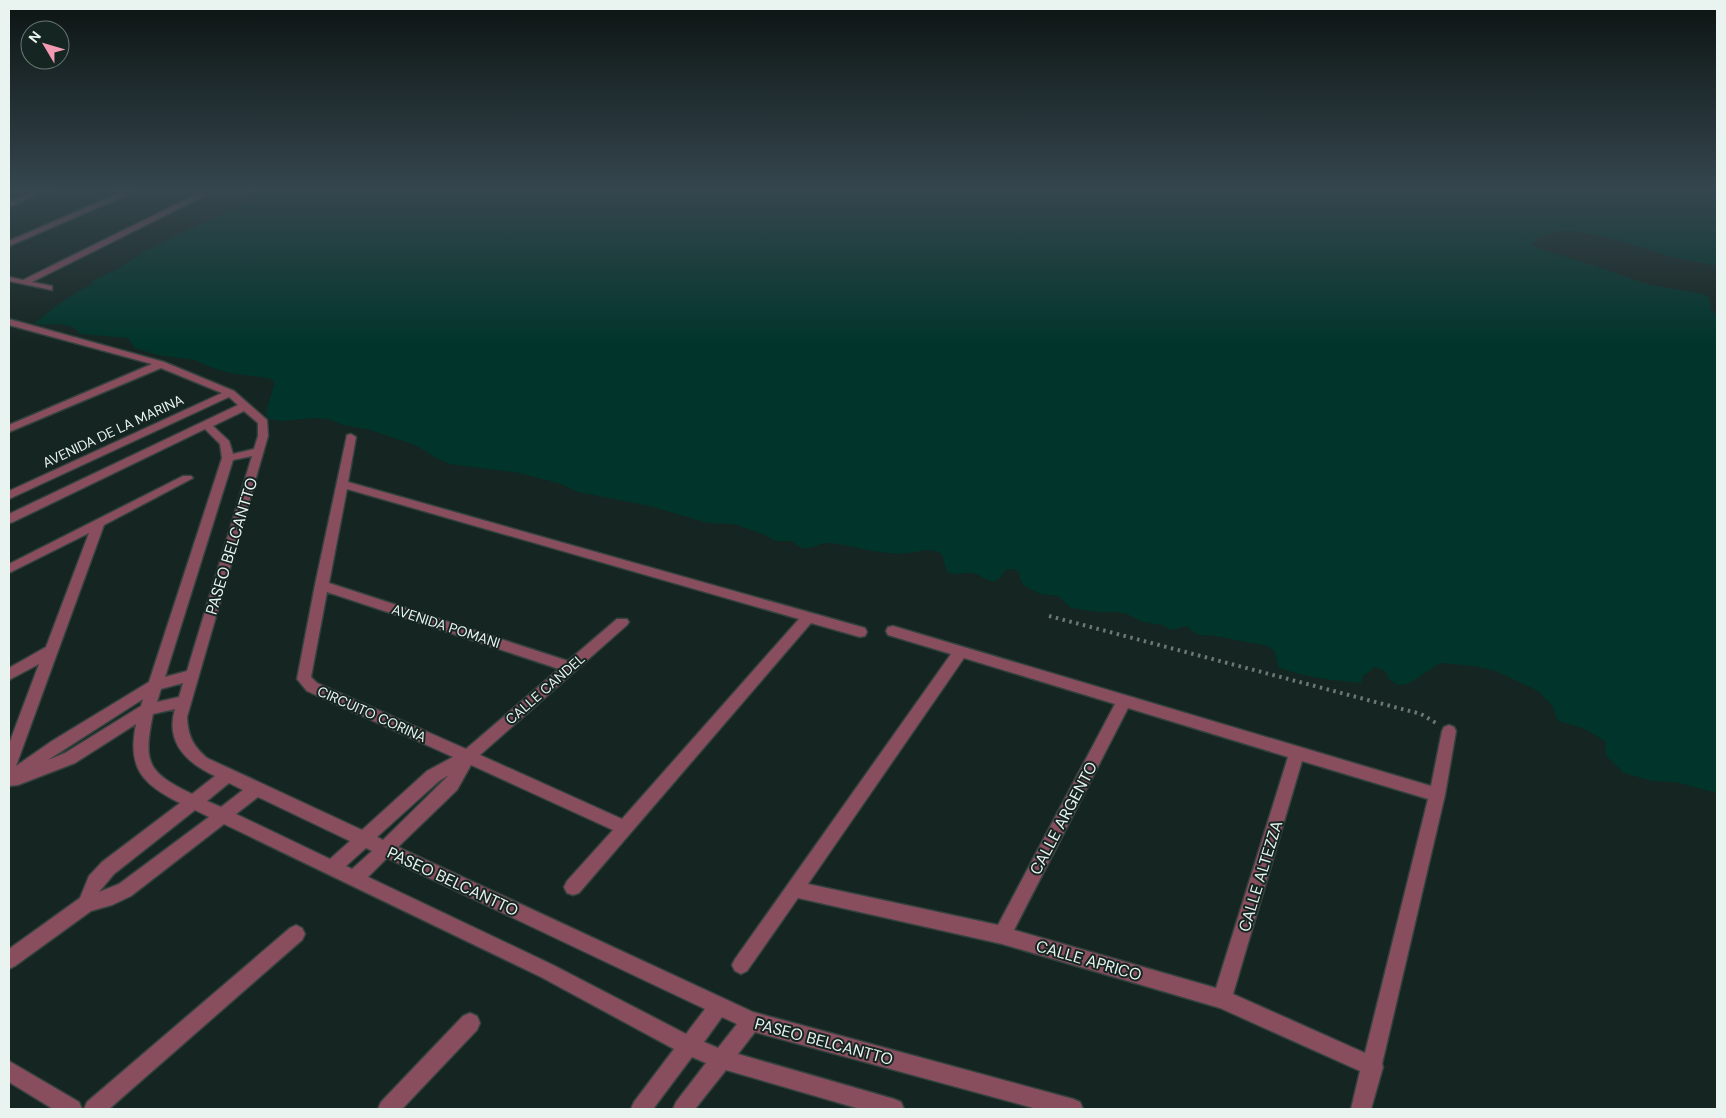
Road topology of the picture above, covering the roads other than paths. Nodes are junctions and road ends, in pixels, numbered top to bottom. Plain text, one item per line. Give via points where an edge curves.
1 (108, 241) edge
2 (9, 279) edge
3 (23, 283) junction
4 (49, 288) dead end
5 (11, 325) edge
6 (161, 364) junction
7 (230, 393) junction
8 (245, 406) junction
9 (206, 425) junction
10 (9, 429) edge
11 (351, 437) dead end
12 (259, 451) junction
13 (228, 458) junction
14 (187, 478) dead end
15 (342, 484) junction
16 (9, 495) edge
17 (9, 508) edge
18 (23, 512) junction
19 (9, 519) edge
20 (99, 523) junction
21 (9, 569) edge
22 (321, 585) junction
23 (808, 617) junction
24 (622, 622) dead end
25 (893, 631) dead end
26 (860, 632) dead end
27 (50, 651) junction
28 (960, 652) junction
29 (570, 667) junction
30 (9, 675) edge
31 (192, 675) junction
32 (156, 684) junction
33 (185, 701) junction
34 (1124, 701) junction
35 (147, 710) junction
36 (85, 728) junction
37 (1449, 731) road end
38 (96, 742) junction
39 (1297, 753) junction
40 (468, 757) junction
41 (9, 764) edge
42 (227, 776) junction
43 (9, 780) edge
44 (256, 788) junction
45 (1437, 795) junction
46 (193, 802) junction
47 (222, 816) junction
48 (380, 823) junction
49 (624, 827) junction
50 (401, 834) junction
51 (363, 839) junction
52 (384, 849) junction
53 (332, 868) junction
54 (354, 879) junction
55 (572, 887) dead end
56 (794, 889) junction
57 (86, 904) junction
58 (296, 934) dead end
59 (1002, 935) junction
60 (9, 960) edge
61 (741, 964) dead end
62 (1222, 999) junction
63 (718, 1007) junction
64 (751, 1021) junction
65 (470, 1023) dead end
66 (689, 1046) junction
67 (722, 1059) junction
68 (1373, 1067) junction
69 (9, 1072) edge
70 (72, 1109) edge
71 (94, 1109) edge
72 (388, 1109) edge
73 (641, 1109) edge
74 (684, 1109) edge
75 (894, 1109) edge
76 (1073, 1109) edge
77 (1361, 1109) edge

1 - 3 street
2 - 3 street
3 - 4 street
5 - 6 street
6 - 7 street
6 - 10 street
7 - 8 street
7 - 16 street, AVENIDA DE LA MARINA
8 - 9 street
8 - 12 street, PASEO BELCANTTO via 263,422
9 - 13 street via 225,443
9 - 18 street
11 - 15 street, CIRCUITO CORINA
12 - 13 street
12 - 31 street, PASEO BELCANTTO
13 - 32 street, PASEO BELCANTTO
14 - 20 street
15 - 22 street, CIRCUITO CORINA
15 - 23 street
17 - 18 street
18 - 19 street
20 - 21 street
20 - 27 street
22 - 29 street, AVENIDA POMANI
22 - 40 street, CIRCUITO CORINA via 304,680 312,687
23 - 26 street
23 - 49 street
24 - 29 street, CALLE CANDEL
25 - 28 street
27 - 30 street
27 - 41 street
28 - 34 street
28 - 56 street
29 - 40 street, CALLE CANDEL
31 - 32 street
31 - 33 street, PASEO BELCANTTO
32 - 35 street, PASEO BELCANTTO
32 - 36 street
33 - 35 street
33 - 42 street, PASEO BELCANTTO via 180,717 181,740 189,753
34 - 39 street
34 - 59 street, CALLE ARGENTO
35 - 38 street
35 - 46 street, PASEO BELCANTTO via 140,742 141,756 148,772 169,790
36 - 38 street
36 - 43 street
37 - 45 street
38 - 43 street via 70,758
39 - 45 street
39 - 62 street, CALLE ALTEZZA
40 - 48 street, CALLE CANDEL via 432,776
40 - 49 street, CIRCUITO CORINA
40 - 50 street, CALLE CANDEL via 451,785
42 - 44 street, PASEO BELCANTTO
42 - 46 street
44 - 47 street
44 - 51 street, PASEO BELCANTTO
45 - 68 street
46 - 47 street, PASEO BELCANTTO
46 - 57 street via 108,868 95,882
47 - 53 street, PASEO BELCANTTO
47 - 57 street via 125,890
48 - 50 street
48 - 51 street, CALLE CANDEL
49 - 55 street
50 - 52 street, CALLE CANDEL
51 - 52 street, PASEO BELCANTTO
51 - 53 street, CALLE CANDEL
52 - 54 street, CALLE CANDEL
52 - 63 street, PASEO BELCANTTO
53 - 54 street, PASEO BELCANTTO
54 - 66 street, PASEO BELCANTTO via 547,971
56 - 59 street, CALLE APRICO
56 - 61 street
57 - 60 street
58 - 71 street
59 - 62 street, CALLE APRICO
62 - 68 street, CALLE APRICO
63 - 64 street, PASEO BELCANTTO
63 - 66 street
64 - 67 street
64 - 76 street, PASEO BELCANTTO
65 - 72 street
66 - 67 street, PASEO BELCANTTO
66 - 73 street
67 - 74 street
67 - 75 street, PASEO BELCANTTO
68 - 77 street
69 - 70 street

